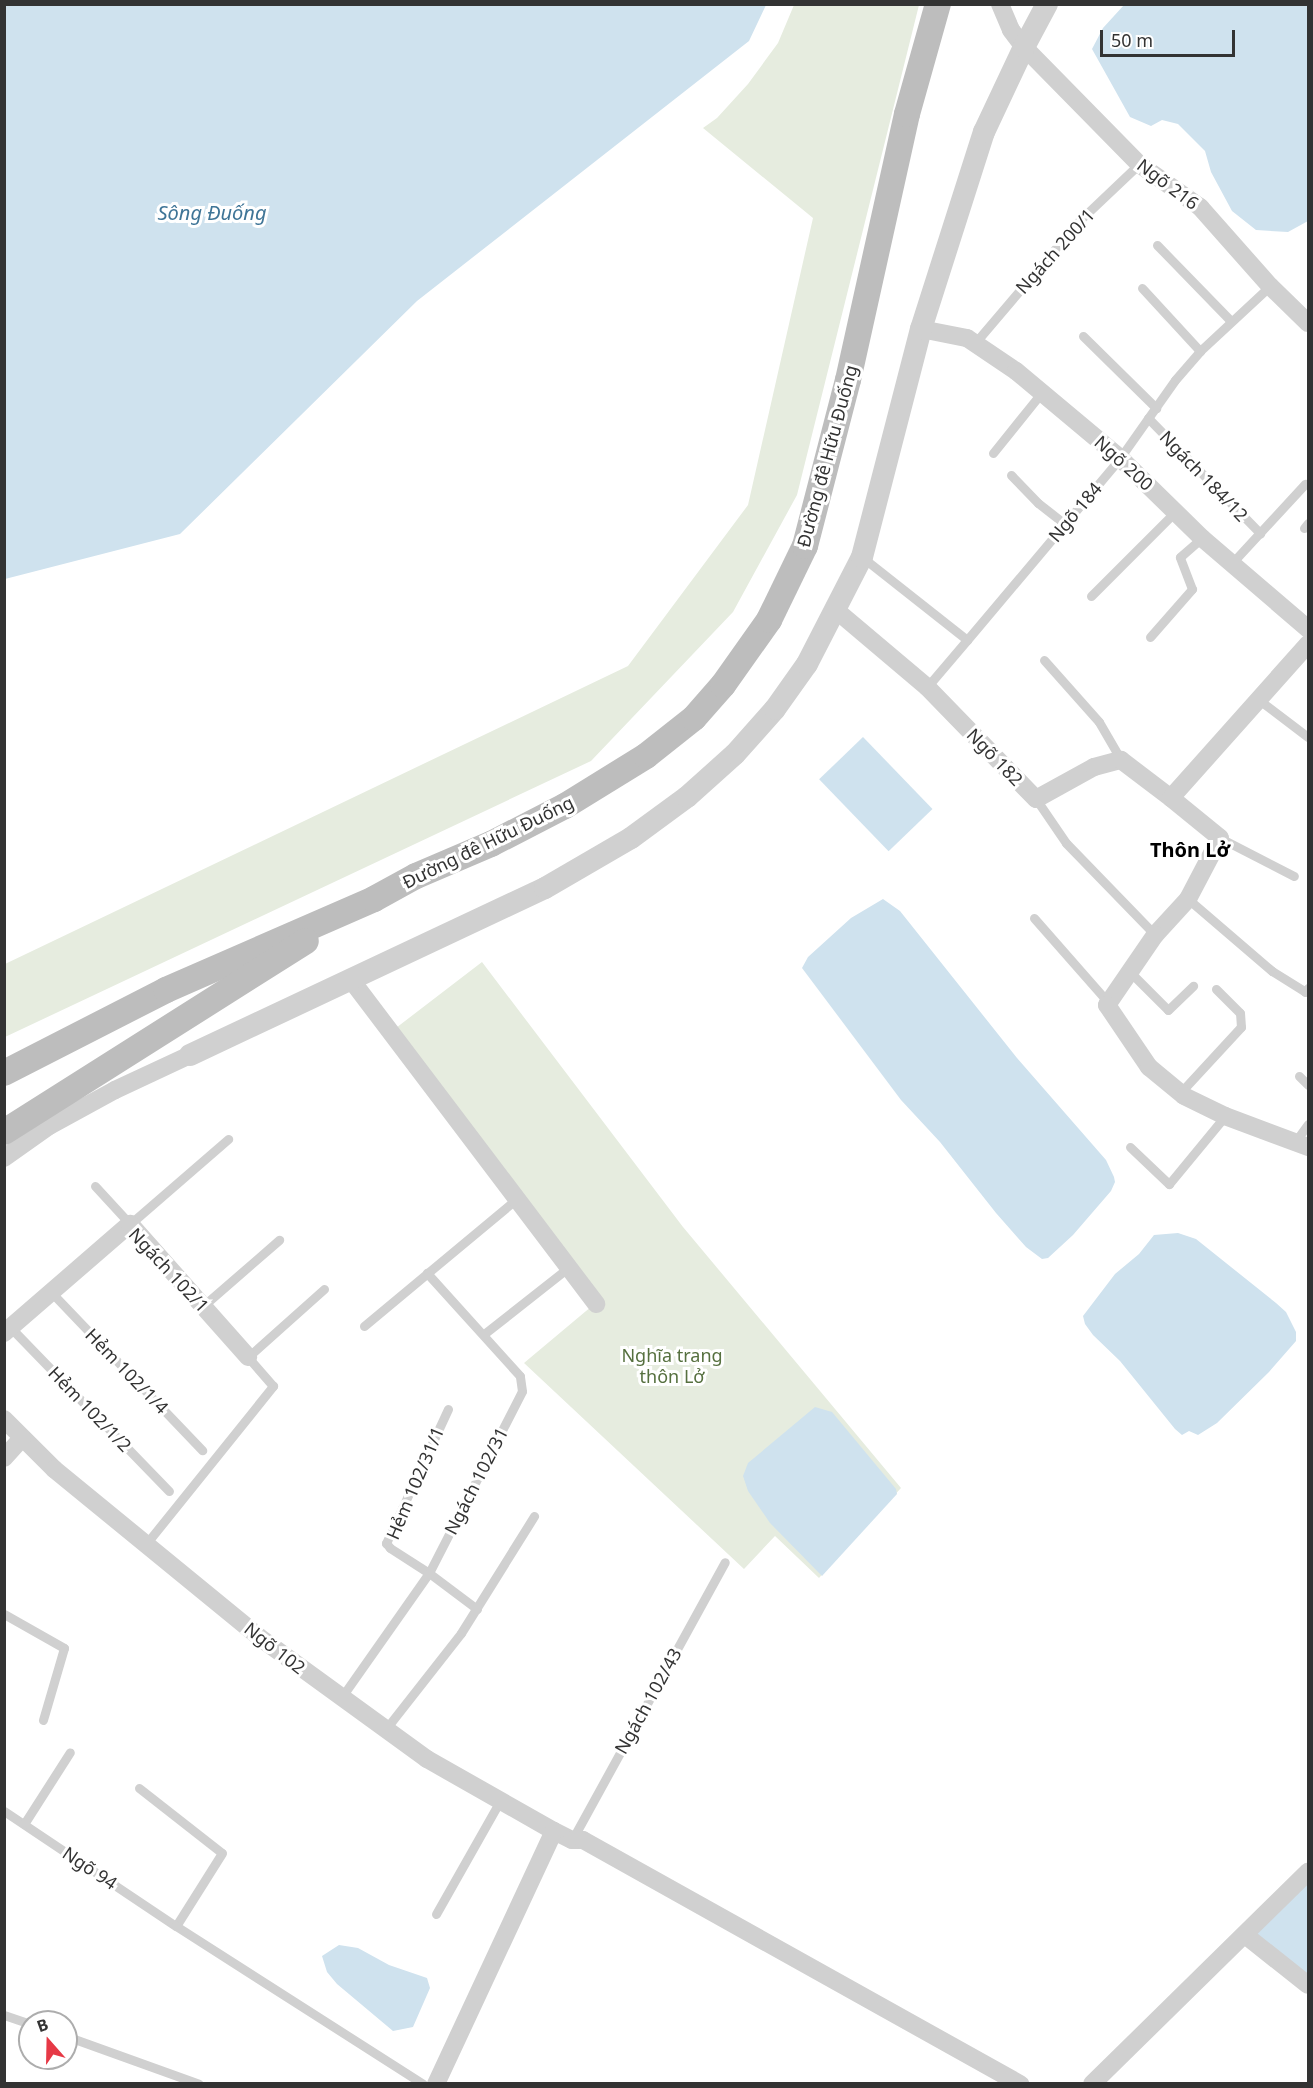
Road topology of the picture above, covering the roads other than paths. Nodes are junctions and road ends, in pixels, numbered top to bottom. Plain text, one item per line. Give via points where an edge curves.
1 (938, 4) edge
2 (1000, 4) edge
3 (1047, 4) edge
4 (1023, 47) junction
5 (1139, 164) junction
6 (1157, 245) dead end
7 (1270, 286) junction
8 (1142, 288) dead end
9 (1231, 321) junction
10 (1308, 323) edge
11 (921, 329) junction
12 (1083, 336) dead end
13 (975, 343) junction
14 (1200, 351) junction
15 (1042, 392) junction
16 (1156, 408) junction
17 (1148, 418) junction
18 (993, 453) dead end
19 (1120, 458) junction
20 (1011, 475) dead end
21 (1305, 484) dead end
22 (1176, 511) junction
23 (1065, 524) junction
24 (1260, 533) junction
25 (1202, 538) junction
26 (862, 557) junction
27 (1232, 563) junction
28 (1091, 596) dead end
29 (837, 611) junction
30 (1308, 629) edge
31 (1150, 637) dead end
32 (967, 639) junction
33 (1308, 644) edge
34 (1044, 660) dead end
35 (927, 687) junction
36 (1259, 700) junction
37 (1308, 737) edge
38 (1121, 760) junction
39 (1171, 798) junction
40 (1036, 799) junction
41 (1220, 838) junction
42 (1294, 876) dead end
43 (374, 899) junction
44 (1188, 899) junction
45 (1034, 918) dead end
46 (1155, 935) junction
47 (1129, 971) junction
48 (352, 981) junction
49 (1193, 986) dead end
50 (1308, 988) edge
51 (1216, 989) dead end
52 (1107, 1001) junction
53 (190, 1055) joint
54 (4, 1073) edge
55 (1299, 1076) dead end
56 (1308, 1085) edge
57 (1180, 1093) junction
58 (1225, 1116) junction
59 (1308, 1124) edge
60 (4, 1132) edge
61 (228, 1139) dead end
62 (1302, 1145) edge
63 (1130, 1147) dead end
64 (4, 1158) edge
65 (95, 1186) dead end
66 (515, 1200) junction
67 (130, 1224) junction
68 (279, 1240) dead end
69 (568, 1268) junction
70 (427, 1273) junction
71 (324, 1289) dead end
72 (51, 1292) junction
73 (596, 1304) dead end
74 (203, 1306) junction
75 (364, 1326) dead end
76 (8, 1331) edge
77 (484, 1334) junction
78 (248, 1357) junction
79 (448, 1409) dead end
80 (4, 1419) edge
81 (21, 1438) junction
82 (202, 1450) dead end
83 (4, 1458) edge
84 (169, 1491) dead end
85 (534, 1516) dead end
86 (146, 1544) junction
87 (725, 1562) dead end
88 (429, 1573) junction
89 (477, 1609) junction
90 (4, 1614) edge
91 (341, 1698) junction
92 (43, 1720) dead end
93 (385, 1730) junction
94 (70, 1752) dead end
95 (139, 1788) dead end
96 (500, 1801) junction
97 (4, 1811) edge
98 (24, 1824) junction
99 (554, 1831) junction
100 (572, 1840) junction
101 (1308, 1872) edge
102 (436, 1914) dead end
103 (176, 1926) junction
104 (1245, 1935) junction
105 (1308, 1985) edge
106 (78, 2040) edge
107 (199, 2084) edge
108 (423, 2084) edge
109 (436, 2084) edge
110 (1020, 2084) edge
111 (1092, 2084) edge

1 - 43 main road, Đường đê Hữu Đuống via 907,114 848,380 805,546 769,620 694,718 646,756 565,806
2 - 4 street, Ngõ 216
3 - 4 street
4 - 5 street, Ngõ 216
4 - 11 street via 984,132
5 - 7 street, Ngõ 216 via 1200,207
5 - 13 lane, Ngách 200/1 via 1079,221
6 - 9 lane
7 - 9 lane, Ngõ 184
7 - 10 street, Ngõ 216
8 - 14 lane
9 - 14 lane, Ngõ 184
11 - 13 street, Ngõ 200 via 943,331
11 - 26 street
12 - 16 lane
13 - 15 street, Ngõ 200
14 - 16 lane, Ngõ 184
15 - 18 lane
15 - 19 street, Ngõ 200
16 - 17 lane, Ngõ 184
17 - 19 lane, Ngõ 184
17 - 24 lane, Ngách 184/12
19 - 22 street, Ngõ 200
19 - 23 lane, Ngõ 184
20 - 23 lane
21 - 24 lane
22 - 25 street, Ngõ 200
22 - 28 lane
23 - 32 lane, Ngõ 184
24 - 27 lane
25 - 27 street, Ngõ 200
25 - 31 lane via 1180,557 1192,589
26 - 29 street
26 - 32 lane
27 - 30 street, Ngõ 200
29 - 35 street, Ngõ 182
29 - 48 street via 775,709 735,754 687,797 631,838 545,888
32 - 35 lane, Ngõ 184
33 - 36 street
34 - 38 lane via 1099,722
35 - 40 street, Ngõ 182
36 - 37 lane
36 - 39 street
38 - 39 street
38 - 40 street, Ngõ 182 via 1094,767
39 - 41 street
40 - 46 lane via 1066,843
41 - 42 lane
41 - 44 street
43 - 54 main road, Đường đê Hữu Đuống via 166,990
43 - 60 main road
44 - 46 street
44 - 50 lane via 1272,971 1305,992
45 - 52 lane
46 - 47 street
47 - 49 lane via 1168,1010
47 - 52 street
48 - 53 street
48 - 66 street
51 - 57 lane via 1240,1013 1241,1028
52 - 57 street via 1108,1010 1137,1052
53 - 64 street via 49,1126
55 - 56 lane
57 - 58 street
58 - 62 street
58 - 63 lane via 1169,1184
59 - 62 lane
61 - 67 lane
65 - 67 lane
66 - 69 street
66 - 70 lane
67 - 72 street, Ngách 102/1
67 - 74 street, Ngách 102/1
68 - 74 lane
69 - 73 street
69 - 77 lane
70 - 75 lane
70 - 77 lane, Ngách 102/31
71 - 78 lane
72 - 76 street, Ngách 102/1
72 - 82 lane, Hẻm 102/1/4
74 - 78 street, Ngách 102/1
76 - 84 lane, Hẻm 102/1/2
77 - 88 lane, Ngách 102/31 via 520,1376 522,1391
78 - 86 lane via 273,1386
79 - 88 lane, Hẻm 102/31/1 via 386,1543
80 - 81 street, Ngõ 102
81 - 83 street
81 - 86 street, Ngõ 102
85 - 89 lane
86 - 91 street, Ngõ 102
87 - 100 lane, Ngách 102/43
88 - 89 lane
88 - 91 lane, Ngách 102/31
89 - 93 lane
90 - 92 lane via 64,1648
91 - 93 street, Ngõ 102
93 - 96 street, Ngõ 102
94 - 98 lane
95 - 103 lane via 222,1853
96 - 99 street, Ngõ 102
96 - 102 lane
97 - 98 lane, Ngõ 94
98 - 103 lane, Ngõ 94
99 - 100 street, Ngõ 102
99 - 109 street
100 - 110 street, Ngõ 102 via 583,1840
101 - 104 street
103 - 108 lane, Ngõ 94
104 - 105 street
104 - 111 street
106 - 107 lane

